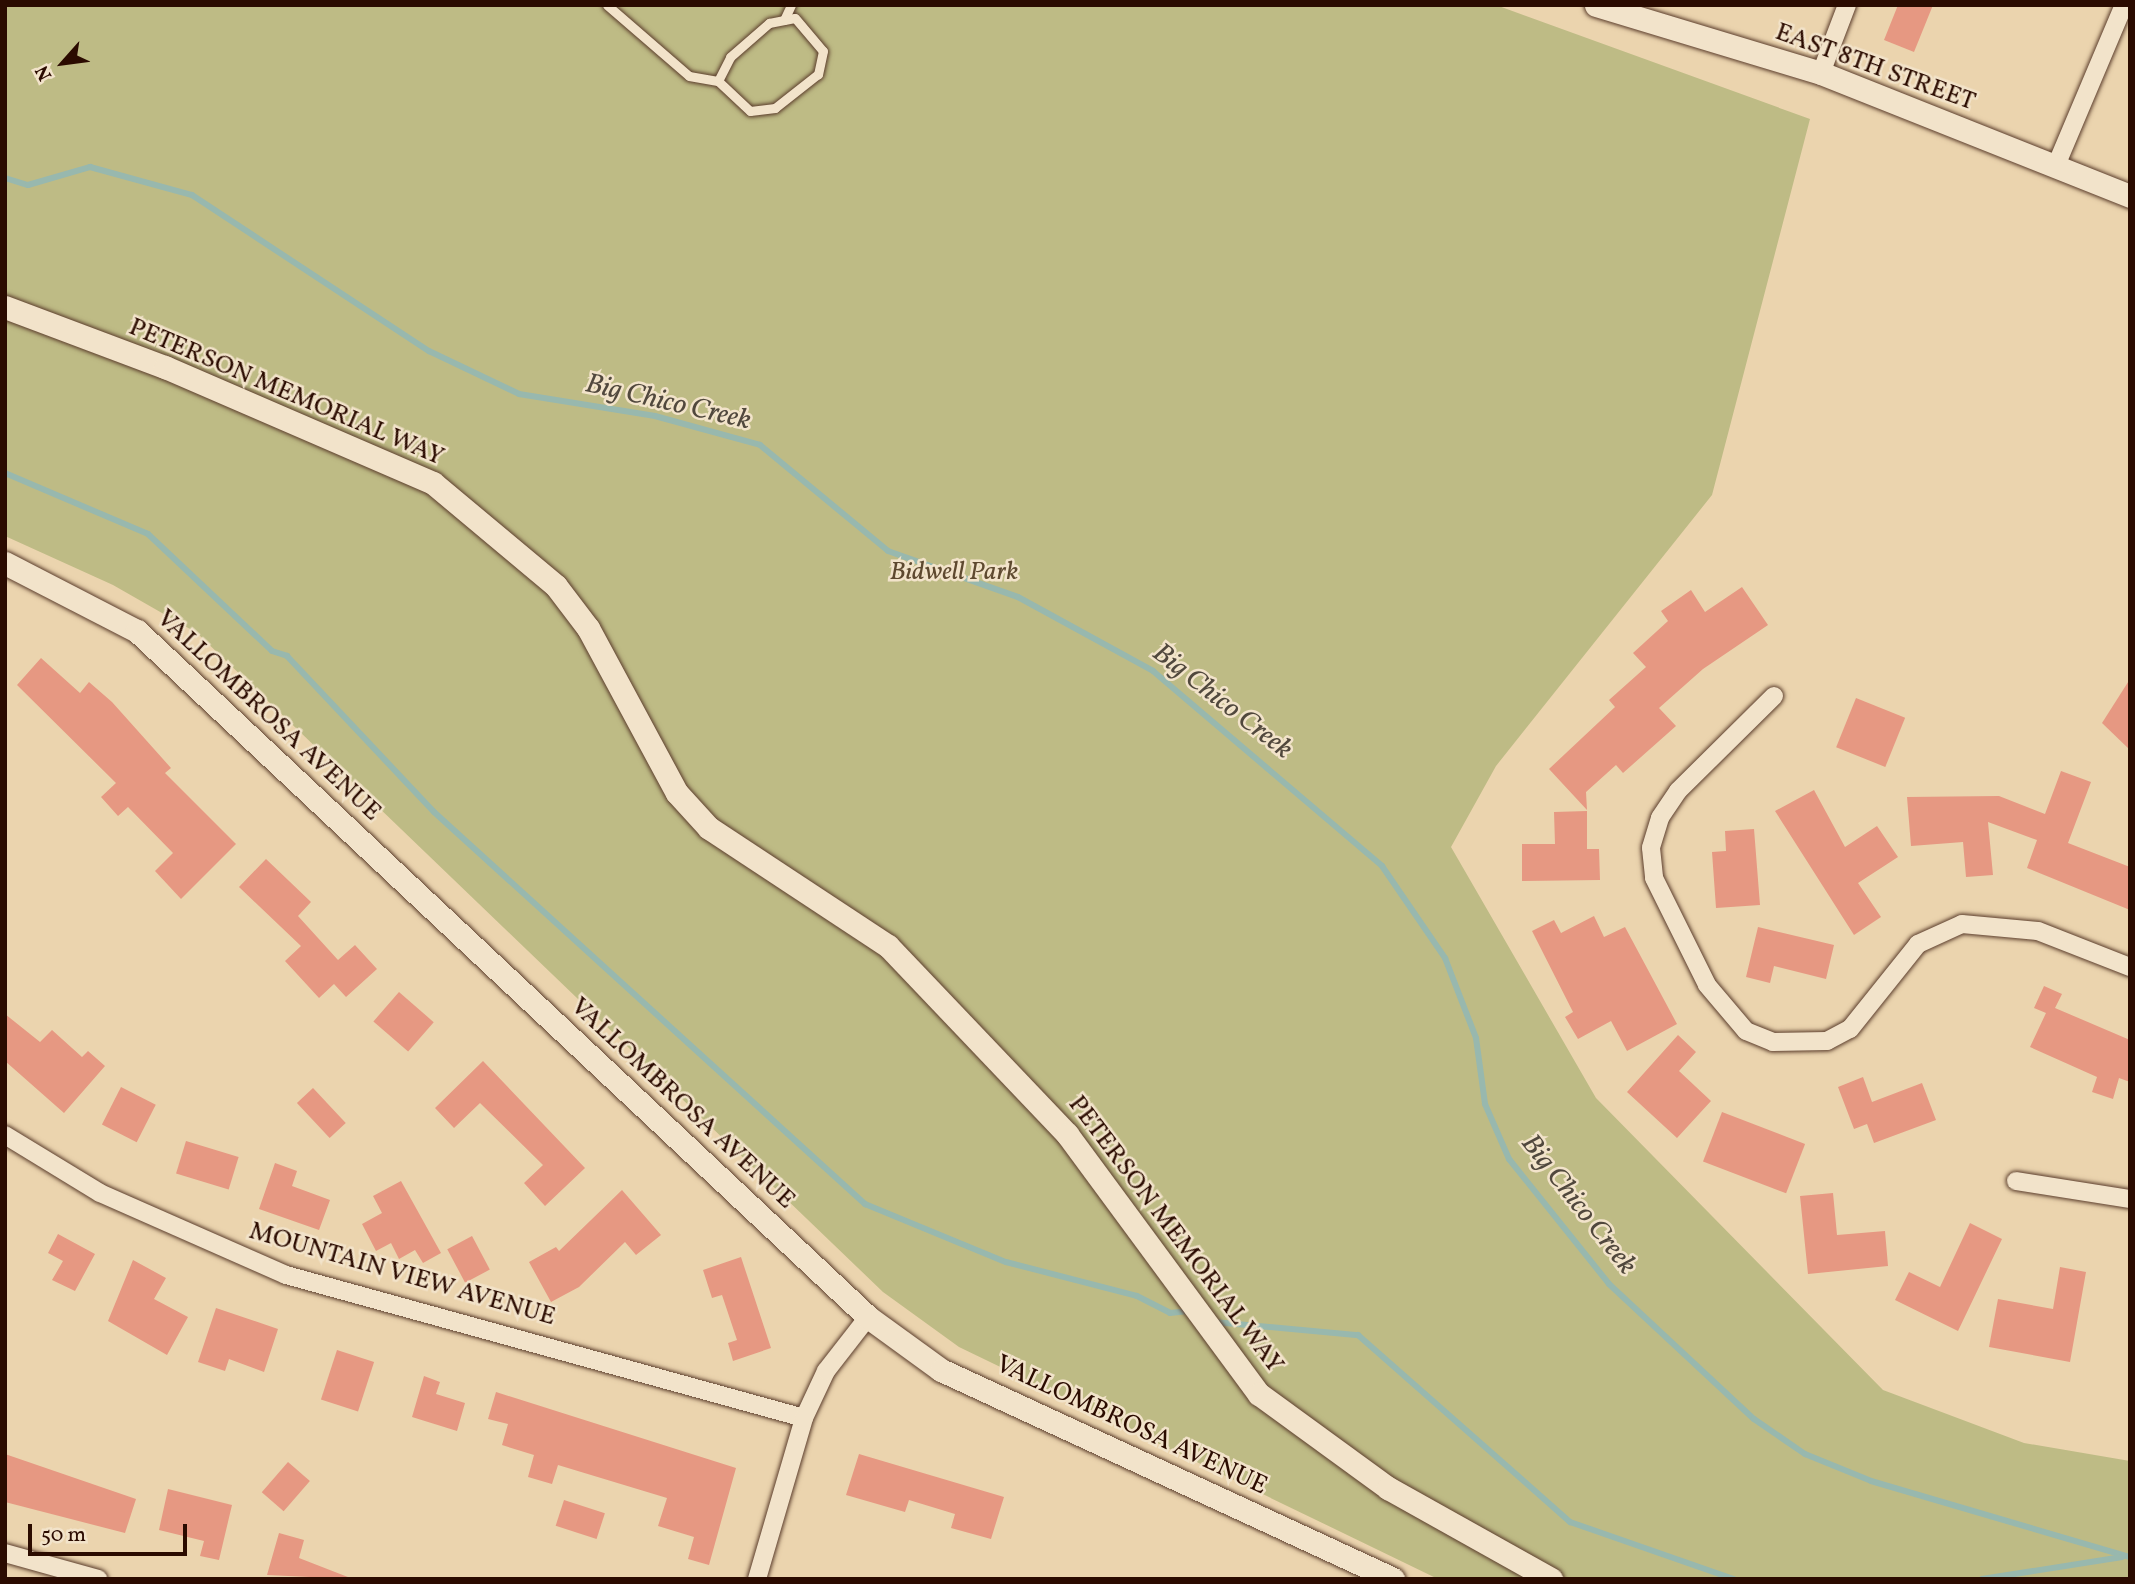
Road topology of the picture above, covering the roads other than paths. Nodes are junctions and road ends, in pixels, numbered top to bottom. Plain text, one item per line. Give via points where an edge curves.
1 (607, 5) edge
2 (792, 5) edge
3 (1596, 5) edge
4 (1847, 5) edge
5 (2124, 5) edge
6 (784, 20) junction
7 (1821, 73) junction
8 (718, 81) junction
9 (2055, 168) junction
10 (2130, 196) edge
11 (5, 307) edge
12 (5, 563) edge
13 (1774, 695) dead end
14 (2130, 967) edge
15 (5, 1135) edge
16 (2016, 1181) dead end
17 (2130, 1199) edge
18 (868, 1317) junction
19 (804, 1418) junction
20 (5, 1553) edge
21 (98, 1579) edge
22 (757, 1579) edge
23 (1393, 1579) edge
24 (1551, 1579) edge

1 - 8 lane via 689,75
2 - 6 lane
3 - 7 street, EAST 8TH STREET
4 - 7 street
5 - 9 street
6 - 8 lane via 769,23 730,57
6 - 8 lane via 795,18 822,51 818,74 775,107 750,111
7 - 9 street, EAST 8TH STREET
9 - 10 street, EAST 8TH STREET
11 - 24 street, PETERSON MEMORIAL WAY via 433,483 556,586 588,628 677,793 709,828 888,946 1067,1134 1259,1394 1388,1488
12 - 18 street, VALLOMBROSA AVENUE via 137,631
13 - 14 street via 1678,791 1660,818 1651,848 1654,878 1707,985 1746,1031 1773,1042 1827,1041 1850,1029 1918,944 1962,924 2038,931
15 - 19 street, MOUNTAIN VIEW AVENUE via 100,1193 286,1275
16 - 17 street
18 - 19 street via 826,1371
18 - 23 street, VALLOMBROSA AVENUE via 941,1370
19 - 22 street
20 - 21 street

